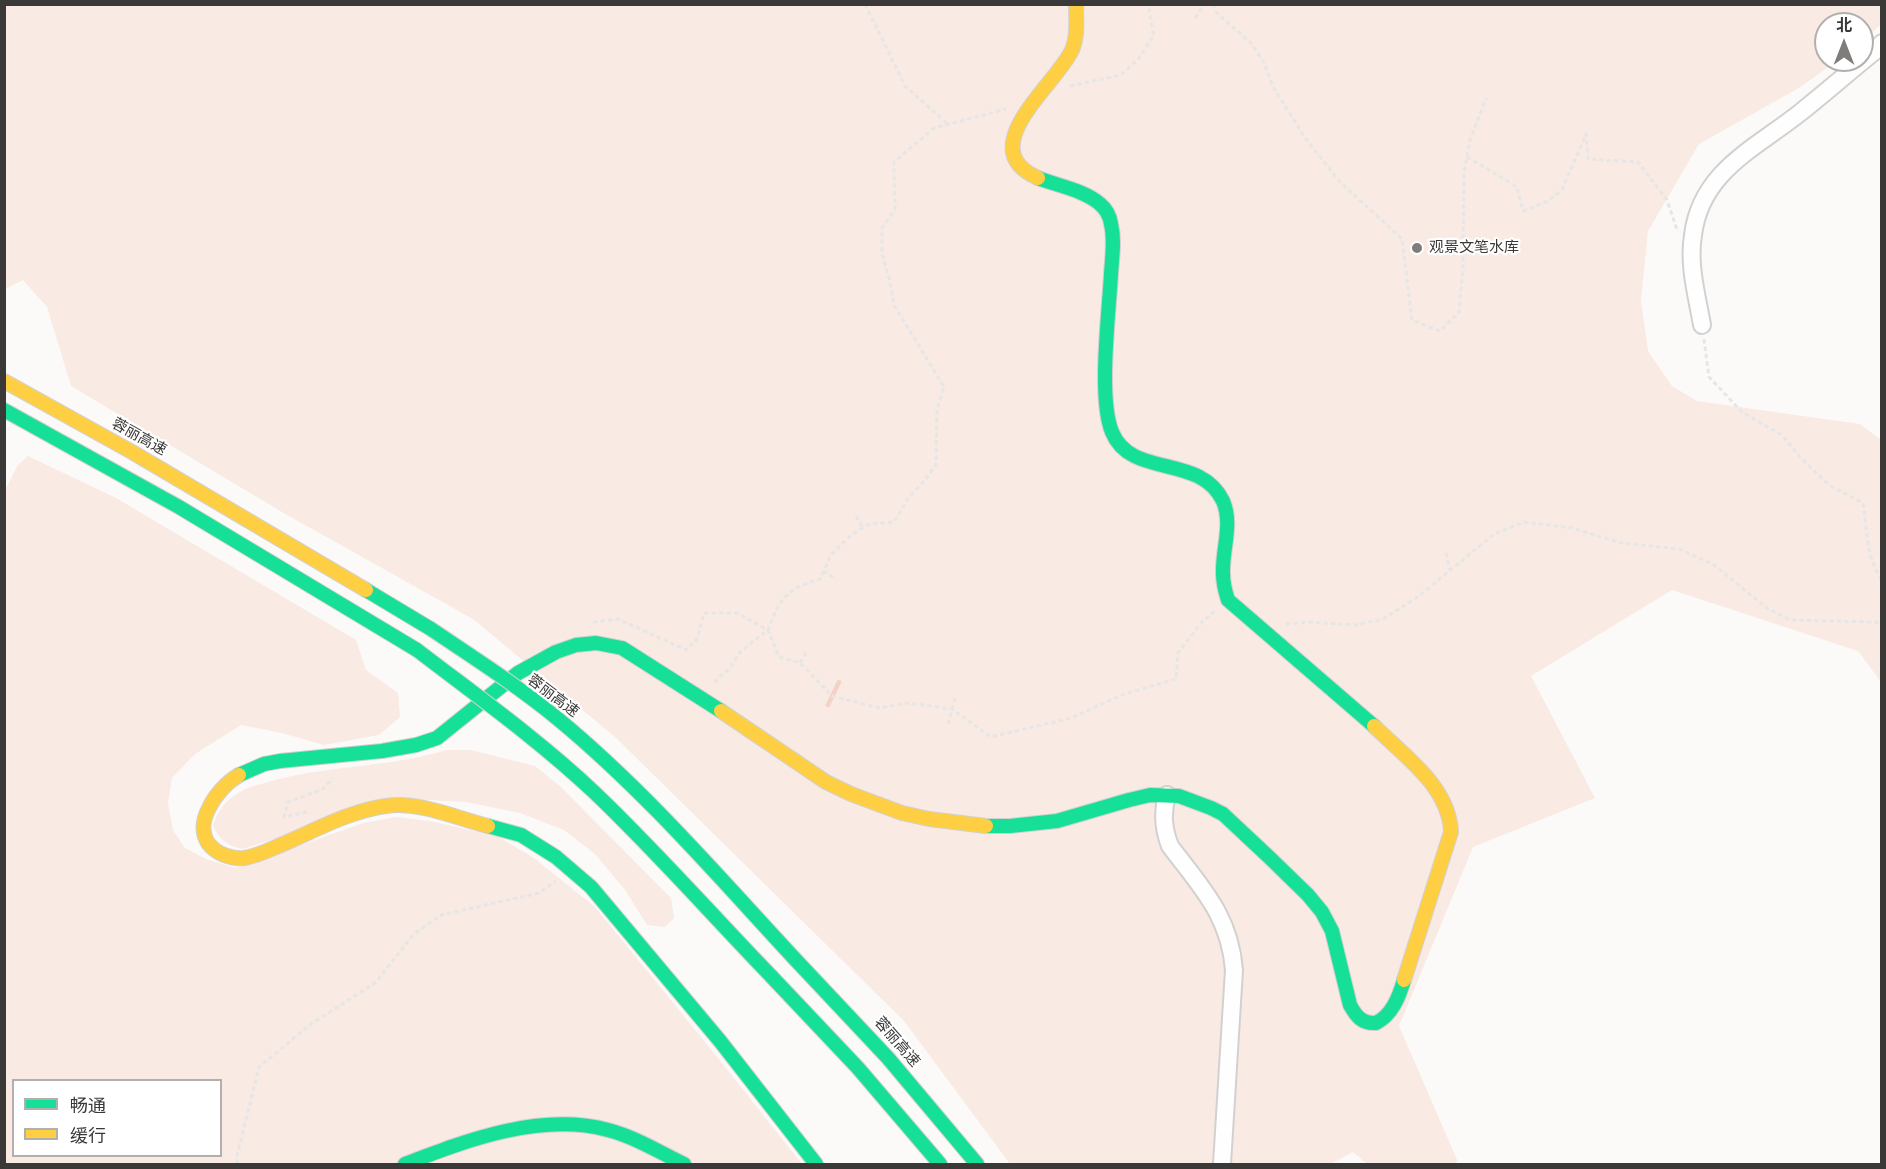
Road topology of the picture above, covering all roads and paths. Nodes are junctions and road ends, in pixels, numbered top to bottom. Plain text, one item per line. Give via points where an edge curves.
1 (865, 4) edge
2 (1076, 4) edge
3 (1151, 4) edge
4 (1213, 4) edge
5 (1204, 5) edge
6 (1195, 18) dead end
7 (1881, 43) edge
8 (1060, 88) dead end
9 (1485, 98) dead end
10 (1036, 101) junction
11 (949, 124) junction
12 (1467, 157) junction
13 (1693, 232) junction
14 (1702, 325) joint
15 (4, 381) edge
16 (4, 410) edge
17 (856, 516) dead end
18 (863, 528) junction
19 (1446, 553) dead end
20 (1450, 570) junction
21 (823, 572) junction
22 (836, 579) dead end
23 (1881, 580) edge
24 (1228, 600) junction
25 (583, 623) dead end
26 (1881, 624) edge
27 (1260, 626) junction
28 (768, 630) junction
29 (807, 651) dead end
30 (800, 663) junction
31 (956, 695) dead end
32 (701, 698) junction
33 (952, 709) junction
34 (948, 724) dead end
35 (1167, 795) junction
36 (573, 870) junction
37 (237, 1164) edge
38 (405, 1164) edge
39 (684, 1164) edge
40 (816, 1164) edge
41 (940, 1164) edge
42 (977, 1164) edge
43 (1222, 1164) edge

1 - 11 path via 905,86
2 - 10 main road via 1076,39 1071,52
3 - 8 path via 1154,35 1139,58 1121,75
4 - 12 path via 1216,12 1252,44 1306,139 1340,182 1402,239 1412,320 1440,331 1459,312
5 - 6 path
7 - 13 street via 1800,113 1731,164 1710,187
9 - 12 path
10 - 11 path
10 - 24 main road via 1013,138 1011,152 1019,168 1099,202 1110,219 1108,423 1115,440 1127,453 1190,472 1222,498 1228,514 1222,580
11 - 18 path via 934,128 894,162 895,209 882,228 882,254 894,304 944,387 937,409 936,464 894,522
12 - 13 path via 1517,187 1523,211 1562,190 1586,134 1588,159 1638,162 1667,200 1677,230
13 - 14 street via 1691,264
14 - 23 path via 1708,377 1742,412 1782,435 1829,485 1863,503 1870,552
15 - 42 main road, 蓉丽高速, bridge via 431,629 573,731 641,793 793,957 844,1006
16 - 41 main road, bridge via 179,507 417,650 545,748 642,838 855,1065
17 - 18 path
18 - 21 path via 831,555
19 - 20 path
20 - 26 path via 1494,534 1524,522 1572,528 1622,543 1679,549 1714,566 1767,608 1790,620
20 - 27 path via 1383,619 1356,625 1308,622
21 - 22 path
21 - 28 path via 820,579 798,585 778,604
24 - 27 main road
24 - 33 path via 1202,622 1178,653 1176,679 1124,694 1071,718 991,736
25 - 28 path via 618,619 686,650 697,639 704,613 737,613
27 - 35 main road via 1373,725 1437,789 1449,809 1451,832 1401,992 1390,1012 1369,1023 1351,1009 1332,932 1315,901 1223,814 1188,798
28 - 30 path via 779,657
28 - 32 path via 741,651
29 - 30 path
30 - 33 path via 832,696 879,708 908,704
31 - 33 path
32 - 35 main road via 826,782 870,803 918,818 966,825 1028,825 1086,814 1127,798
32 - 36 main road via 617,646 575,646 540,659 439,737 374,753 256,766 224,786 204,817 205,832 212,846 226,857 244,859 360,812 409,805 520,835
33 - 34 path
35 - 43 street via 1163,815 1170,846 1216,907 1233,958
36 - 37 path via 538,893 441,915 414,934 375,983 311,1024 259,1067
36 - 40 main road via 720,1041
38 - 39 main road via 463,1143 569,1124 622,1134

